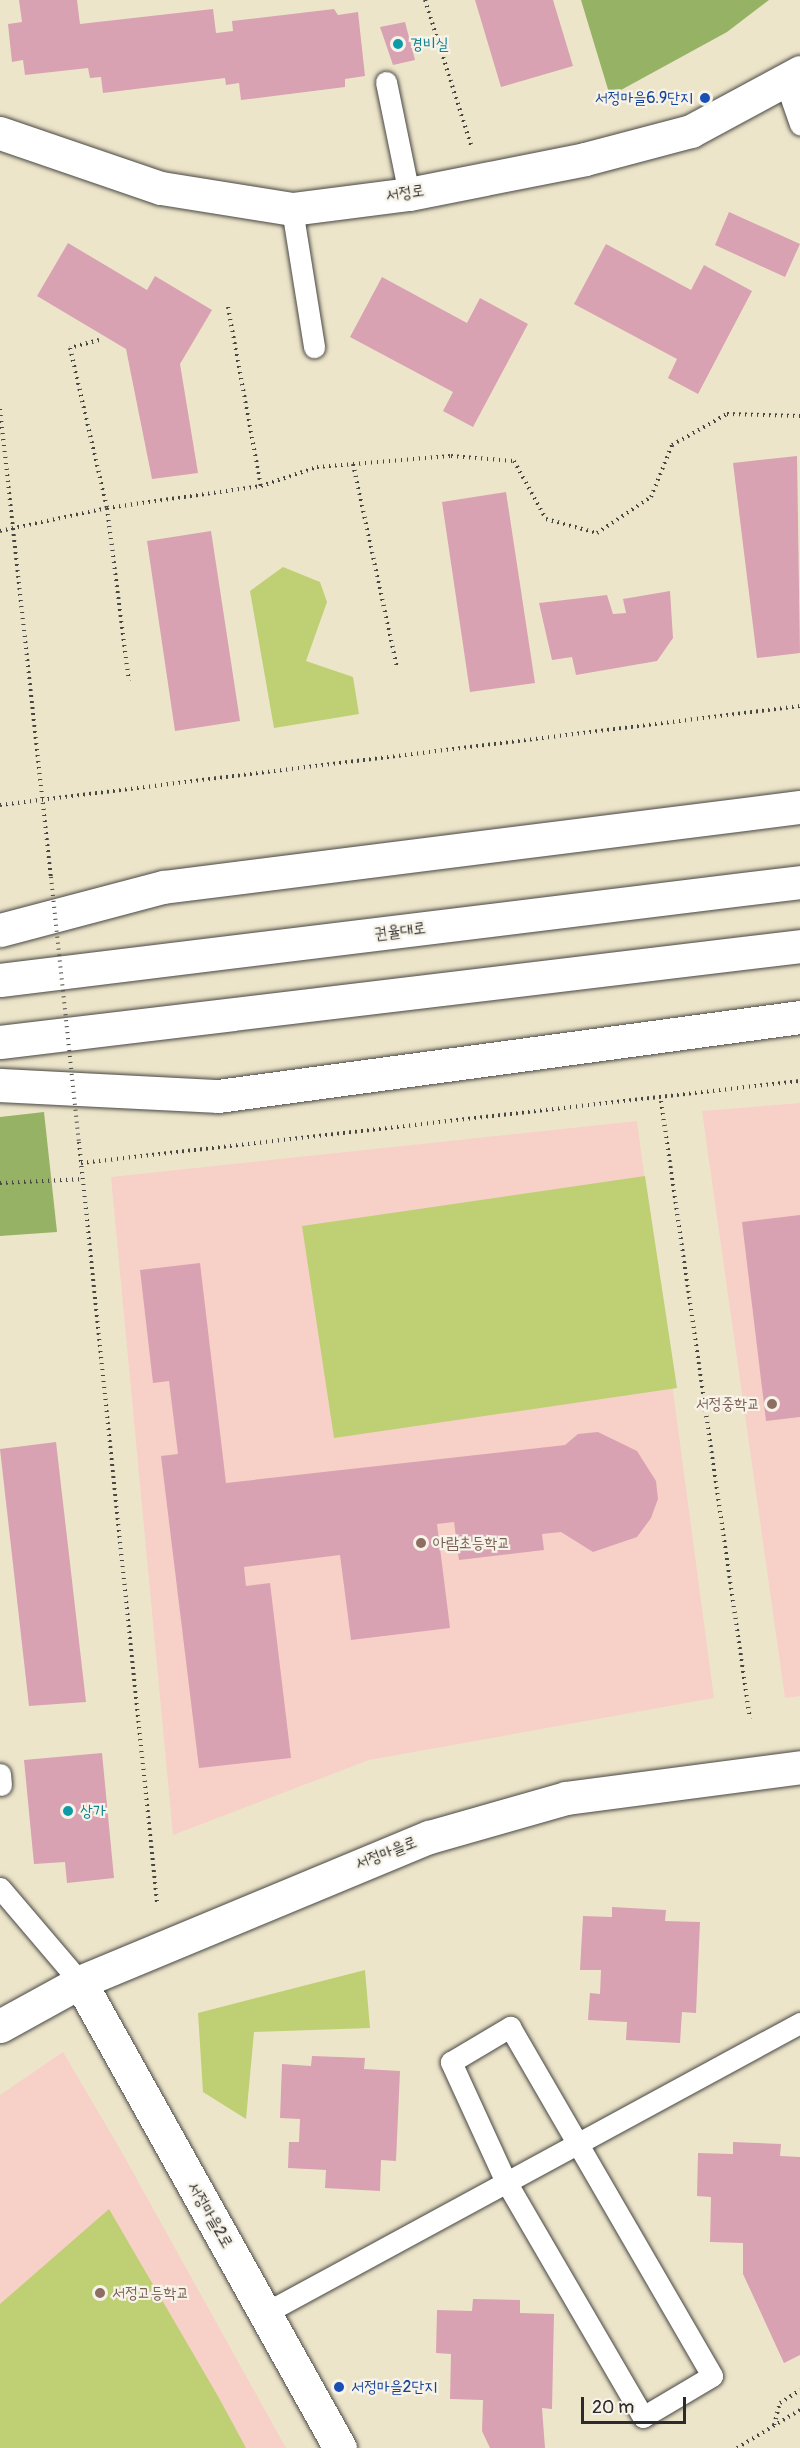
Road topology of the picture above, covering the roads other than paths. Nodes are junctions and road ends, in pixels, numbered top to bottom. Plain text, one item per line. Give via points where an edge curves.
1 (793, 77) edge
2 (386, 82) dead end
3 (800, 124) edge
4 (0, 133) edge
5 (409, 194) junction
6 (292, 209) junction
7 (314, 347) dead end
8 (800, 807) edge
9 (800, 882) edge
10 (0, 930) edge
11 (800, 946) edge
12 (0, 980) edge
13 (800, 1017) edge
14 (0, 1042) edge
15 (0, 1085) edge
16 (800, 1767) edge
17 (0, 1888) edge
18 (80, 1982) junction
19 (800, 2023) edge
20 (0, 2026) edge
21 (576, 2142) junction
22 (505, 2180) junction
23 (267, 2312) junction
24 (340, 2448) edge

1 - 3 lane
1 - 5 main road, 서정로 via 691,131 585,159
2 - 5 lane
4 - 6 main road, 서정로 via 161,188
5 - 6 main road, 서정로
6 - 7 lane
8 - 10 main road via 162,887
9 - 12 main road, 권율대로
11 - 14 main road
13 - 15 main road via 218,1095
16 - 18 main road, 서정마을로 via 566,1798 429,1837
17 - 18 lane
18 - 20 main road, 서정마을로
18 - 23 main road, 서정마을2로
19 - 21 lane
21 - 22 lane
21 - 22 lane via 510,2028 451,2062
21 - 22 lane via 712,2376 643,2417
22 - 23 lane
23 - 24 main road, 서정마을2로

